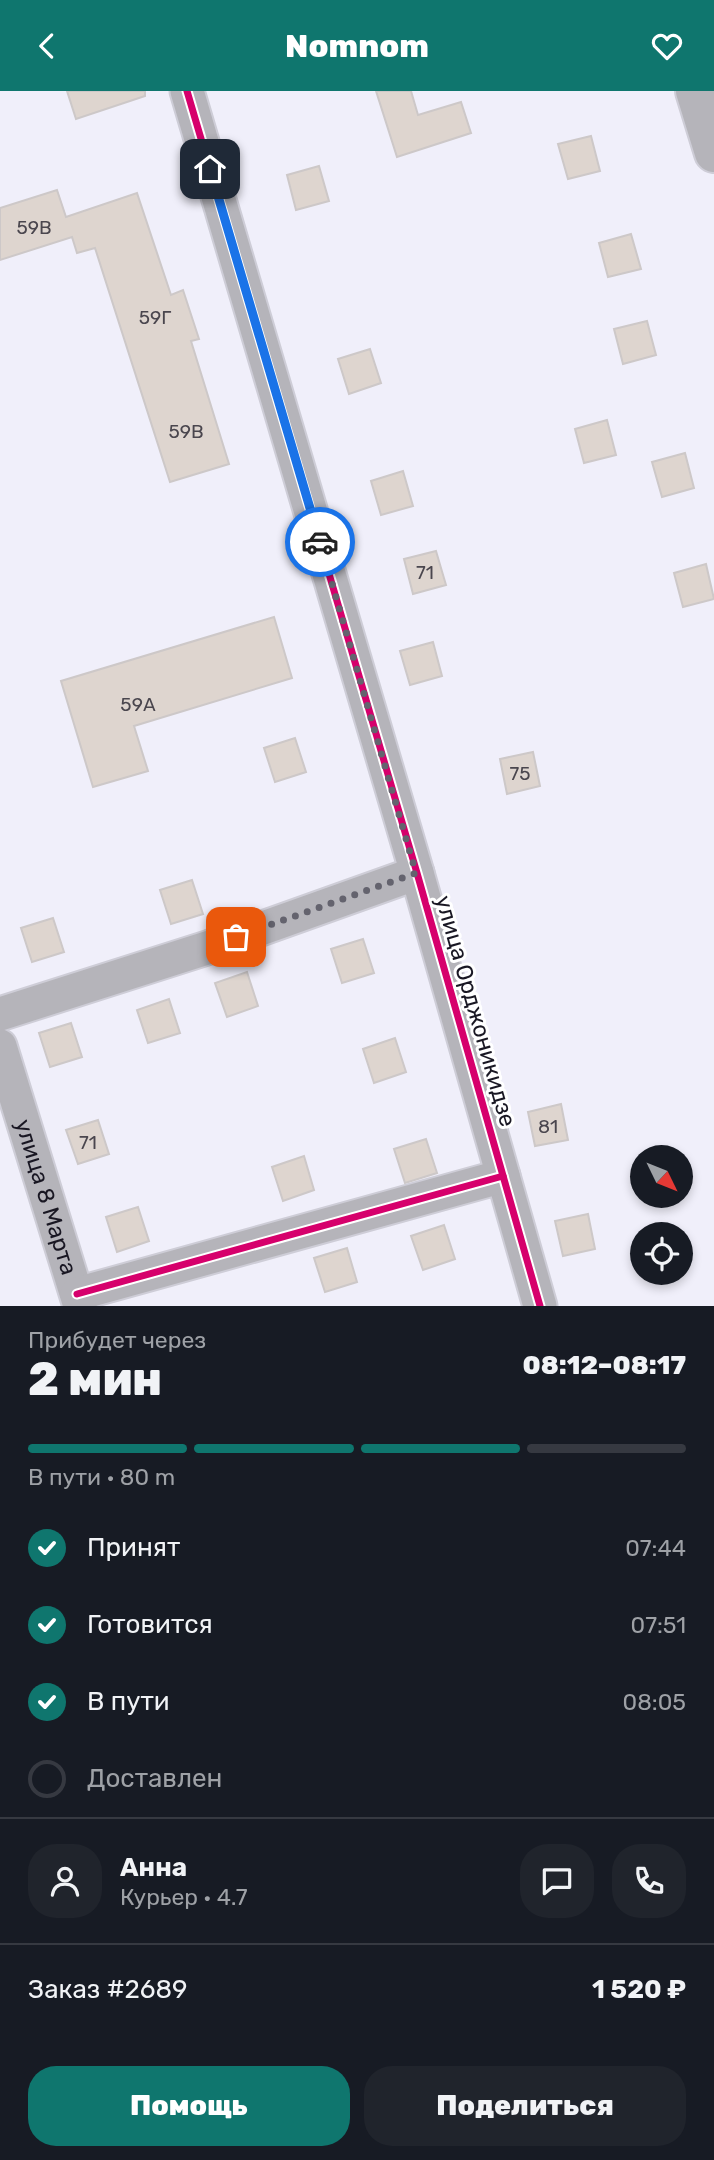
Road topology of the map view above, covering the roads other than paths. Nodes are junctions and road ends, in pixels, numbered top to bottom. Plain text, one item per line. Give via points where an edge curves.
1 (187, 91) edge
2 (695, 91) edge
3 (714, 153) edge
4 (416, 873) junction
5 (0, 1014) edge
6 (0, 1046) edge
7 (503, 1176) junction
8 (78, 1300) edge
9 (540, 1306) edge

1 - 4 street, улица Орджоникидзе
2 - 3 street
4 - 5 street via 210,947
4 - 7 street, улица Орджоникидзе
6 - 8 street, улица 8 Марта
7 - 8 street
7 - 9 street, улица Орджоникидзе

